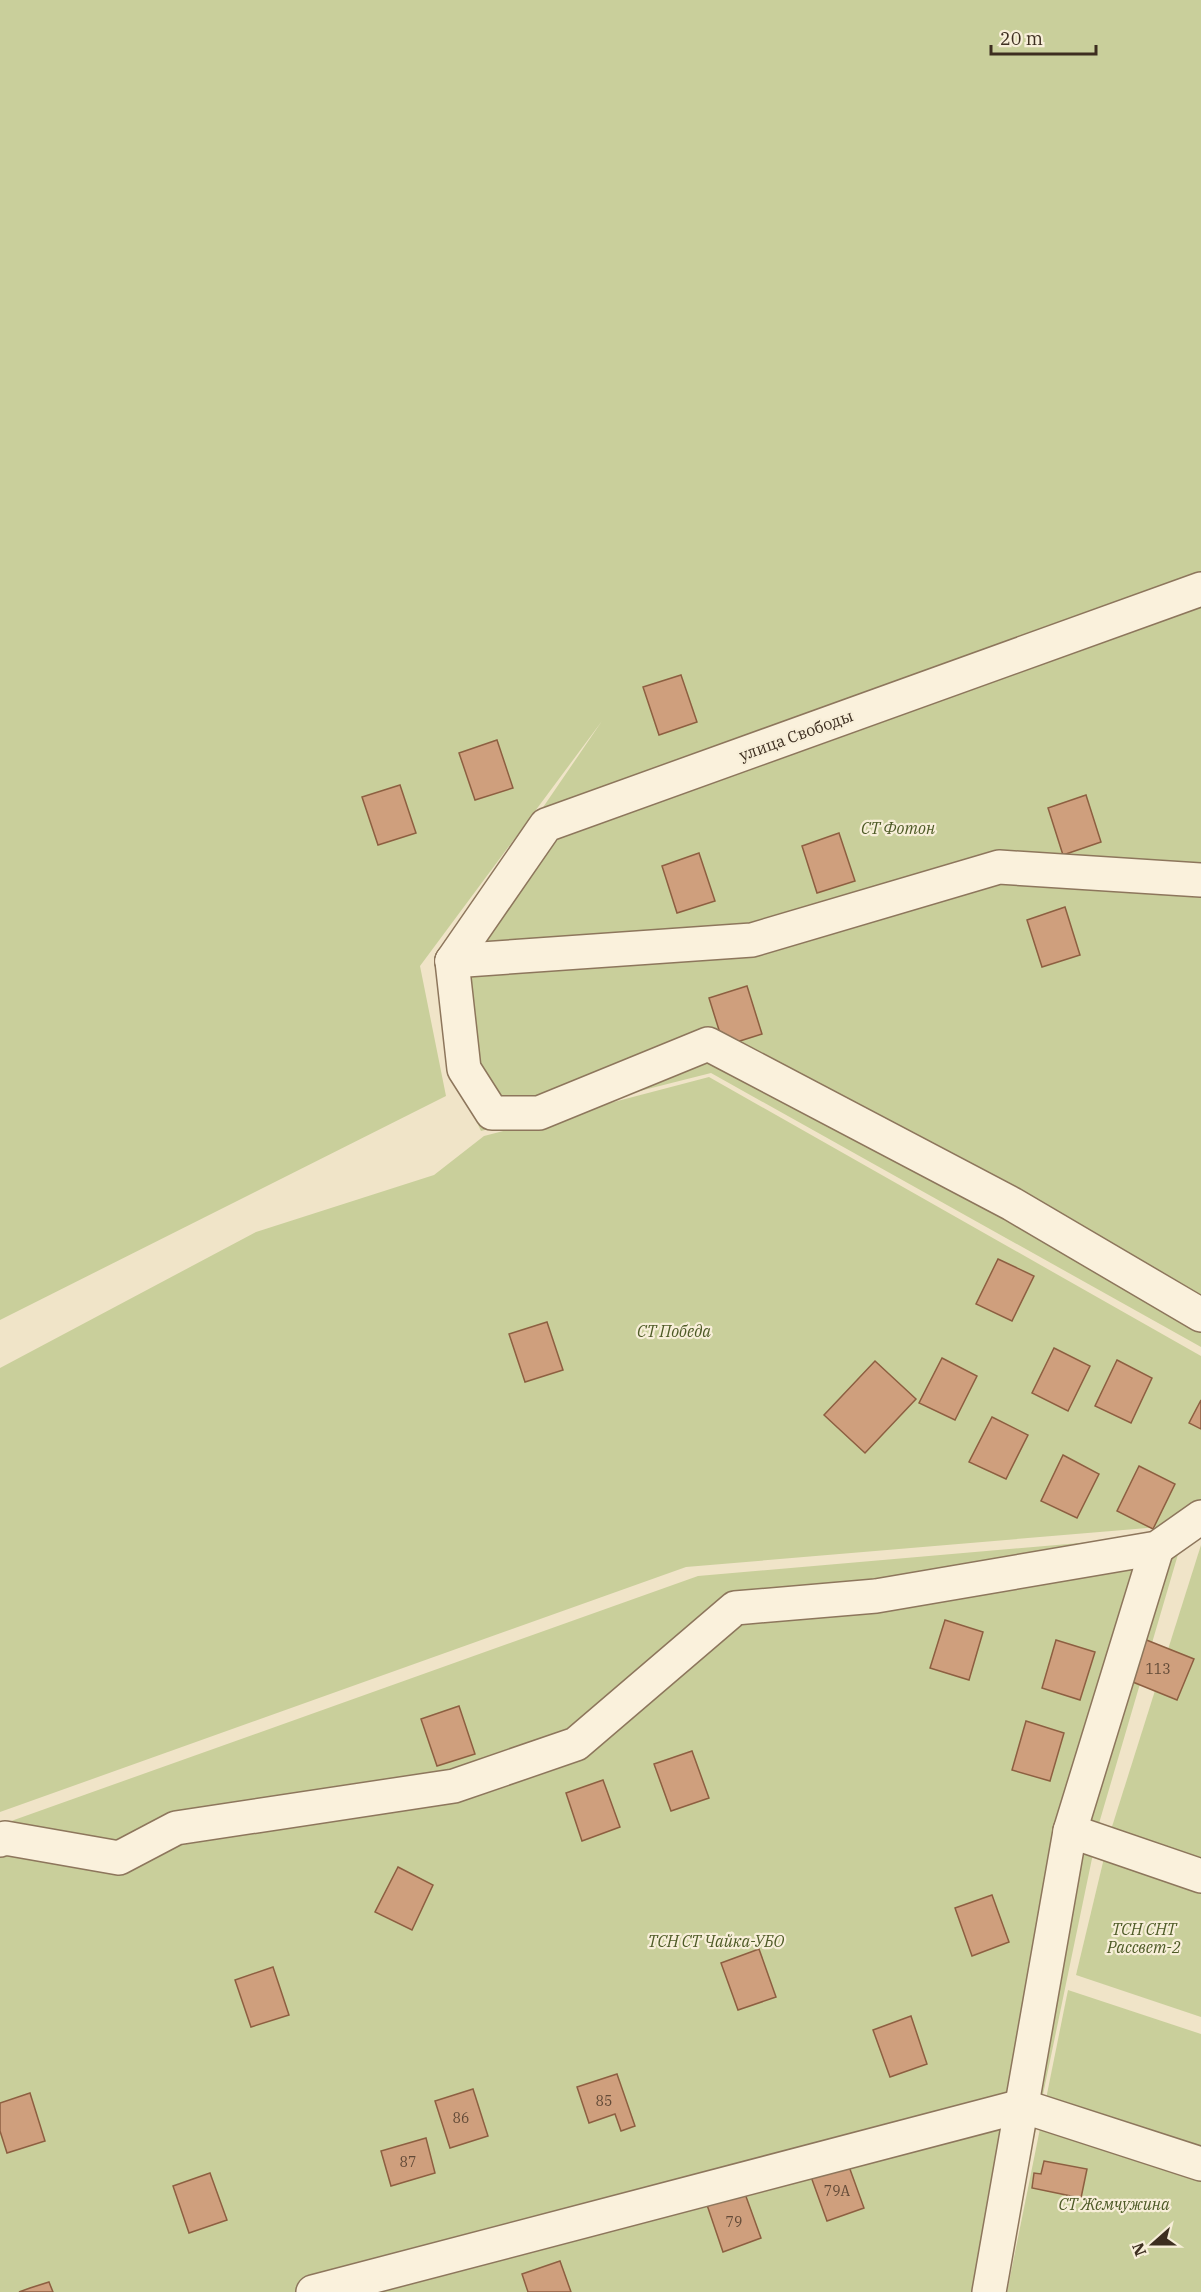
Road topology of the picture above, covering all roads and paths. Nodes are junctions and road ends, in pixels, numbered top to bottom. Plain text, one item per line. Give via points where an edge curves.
1 (1201, 589) edge
2 (1201, 880) edge
3 (452, 961) junction
4 (1201, 1315) edge
5 (1201, 1516) edge
6 (1157, 1548) junction
7 (1070, 1831) junction
8 (0, 1840) edge
9 (1201, 1876) edge
10 (1022, 2106) junction
11 (1201, 2164) edge
12 (313, 2292) edge
13 (989, 2292) edge

1 - 3 street, улица Свободы via 546,825
2 - 3 street via 999,867 752,940
3 - 4 street via 464,1069 492,1113 539,1113 708,1044 1012,1204
5 - 6 street
6 - 7 street
6 - 8 street via 876,1596 735,1608 576,1744 454,1786 176,1828 119,1858
7 - 9 street
7 - 10 street
10 - 11 street
10 - 12 street
10 - 13 street

